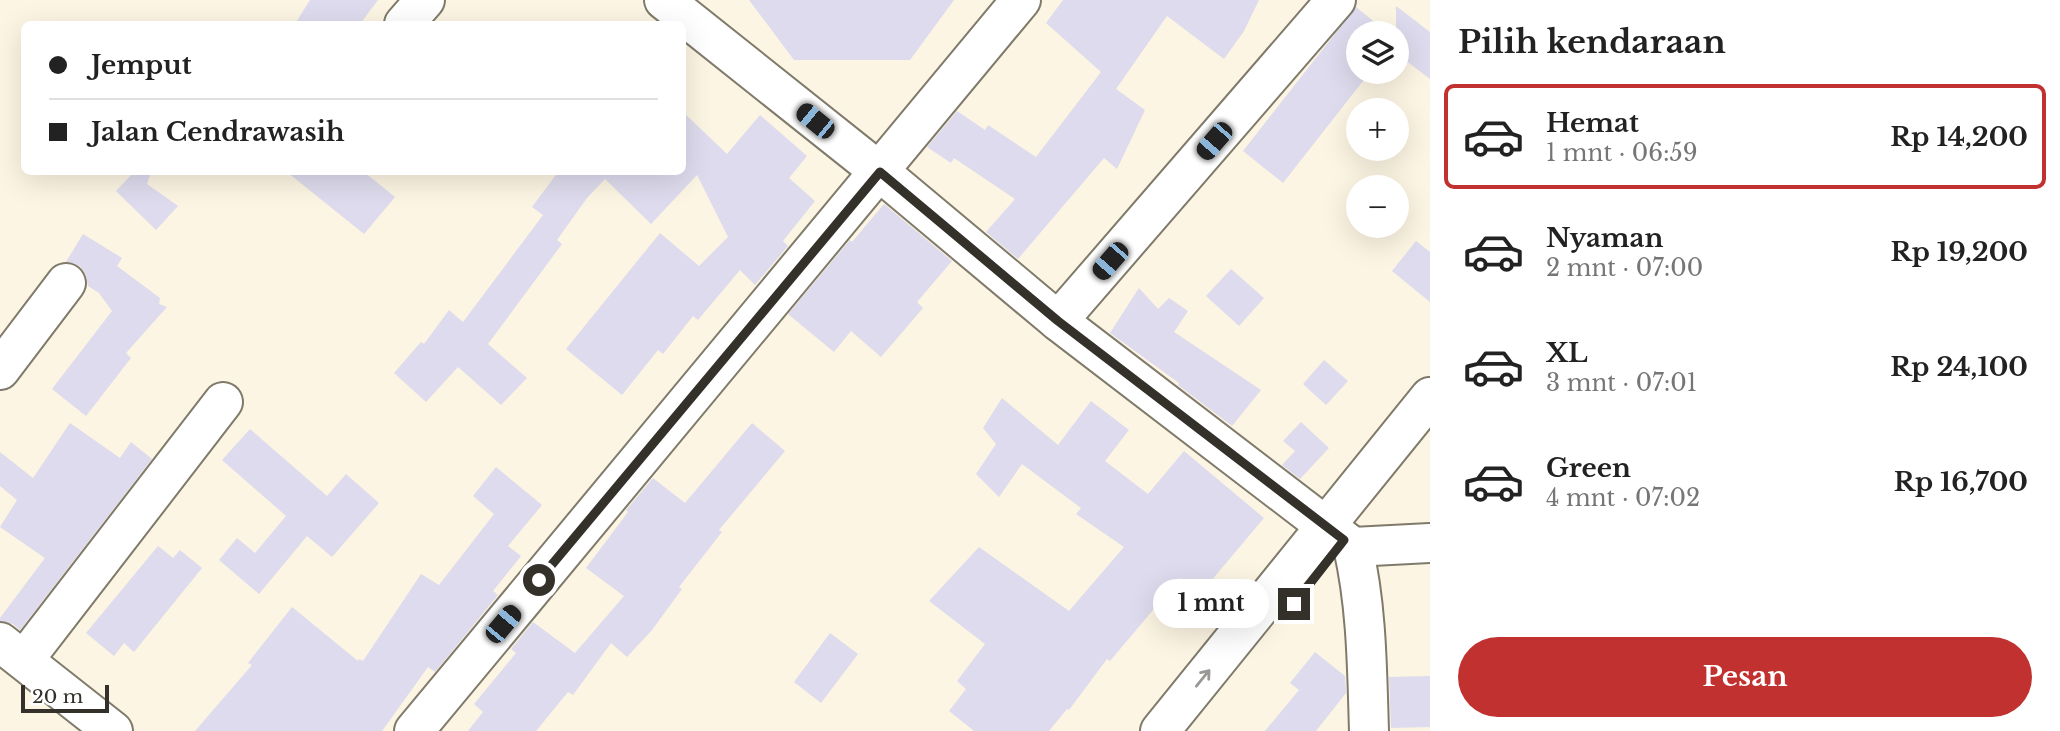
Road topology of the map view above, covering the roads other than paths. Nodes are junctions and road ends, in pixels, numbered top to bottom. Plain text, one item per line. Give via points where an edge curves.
1 (425, 0) edge
2 (664, 0) edge
3 (1021, 0) edge
4 (1336, 0) edge
5 (407, 21) edge
6 (880, 172) junction
7 (66, 283) dead end
8 (1058, 321) junction
9 (0, 370) edge
10 (1430, 397) edge
11 (223, 402) dead end
12 (1430, 435) edge
13 (1341, 538) junction
14 (1430, 543) edge
15 (12, 651) edge
16 (113, 731) edge
17 (414, 731) edge
18 (1160, 731) edge
19 (1194, 731) edge
20 (1370, 731) edge

1 - 5 street
2 - 6 street
3 - 6 street
4 - 8 street
6 - 8 street
6 - 17 street
7 - 9 street
8 - 13 street
10 - 13 street
11 - 15 street
12 - 13 street
13 - 14 street
18 -> 13 street
13 - 19 street
13 - 20 street via 1362,587
15 - 16 street

